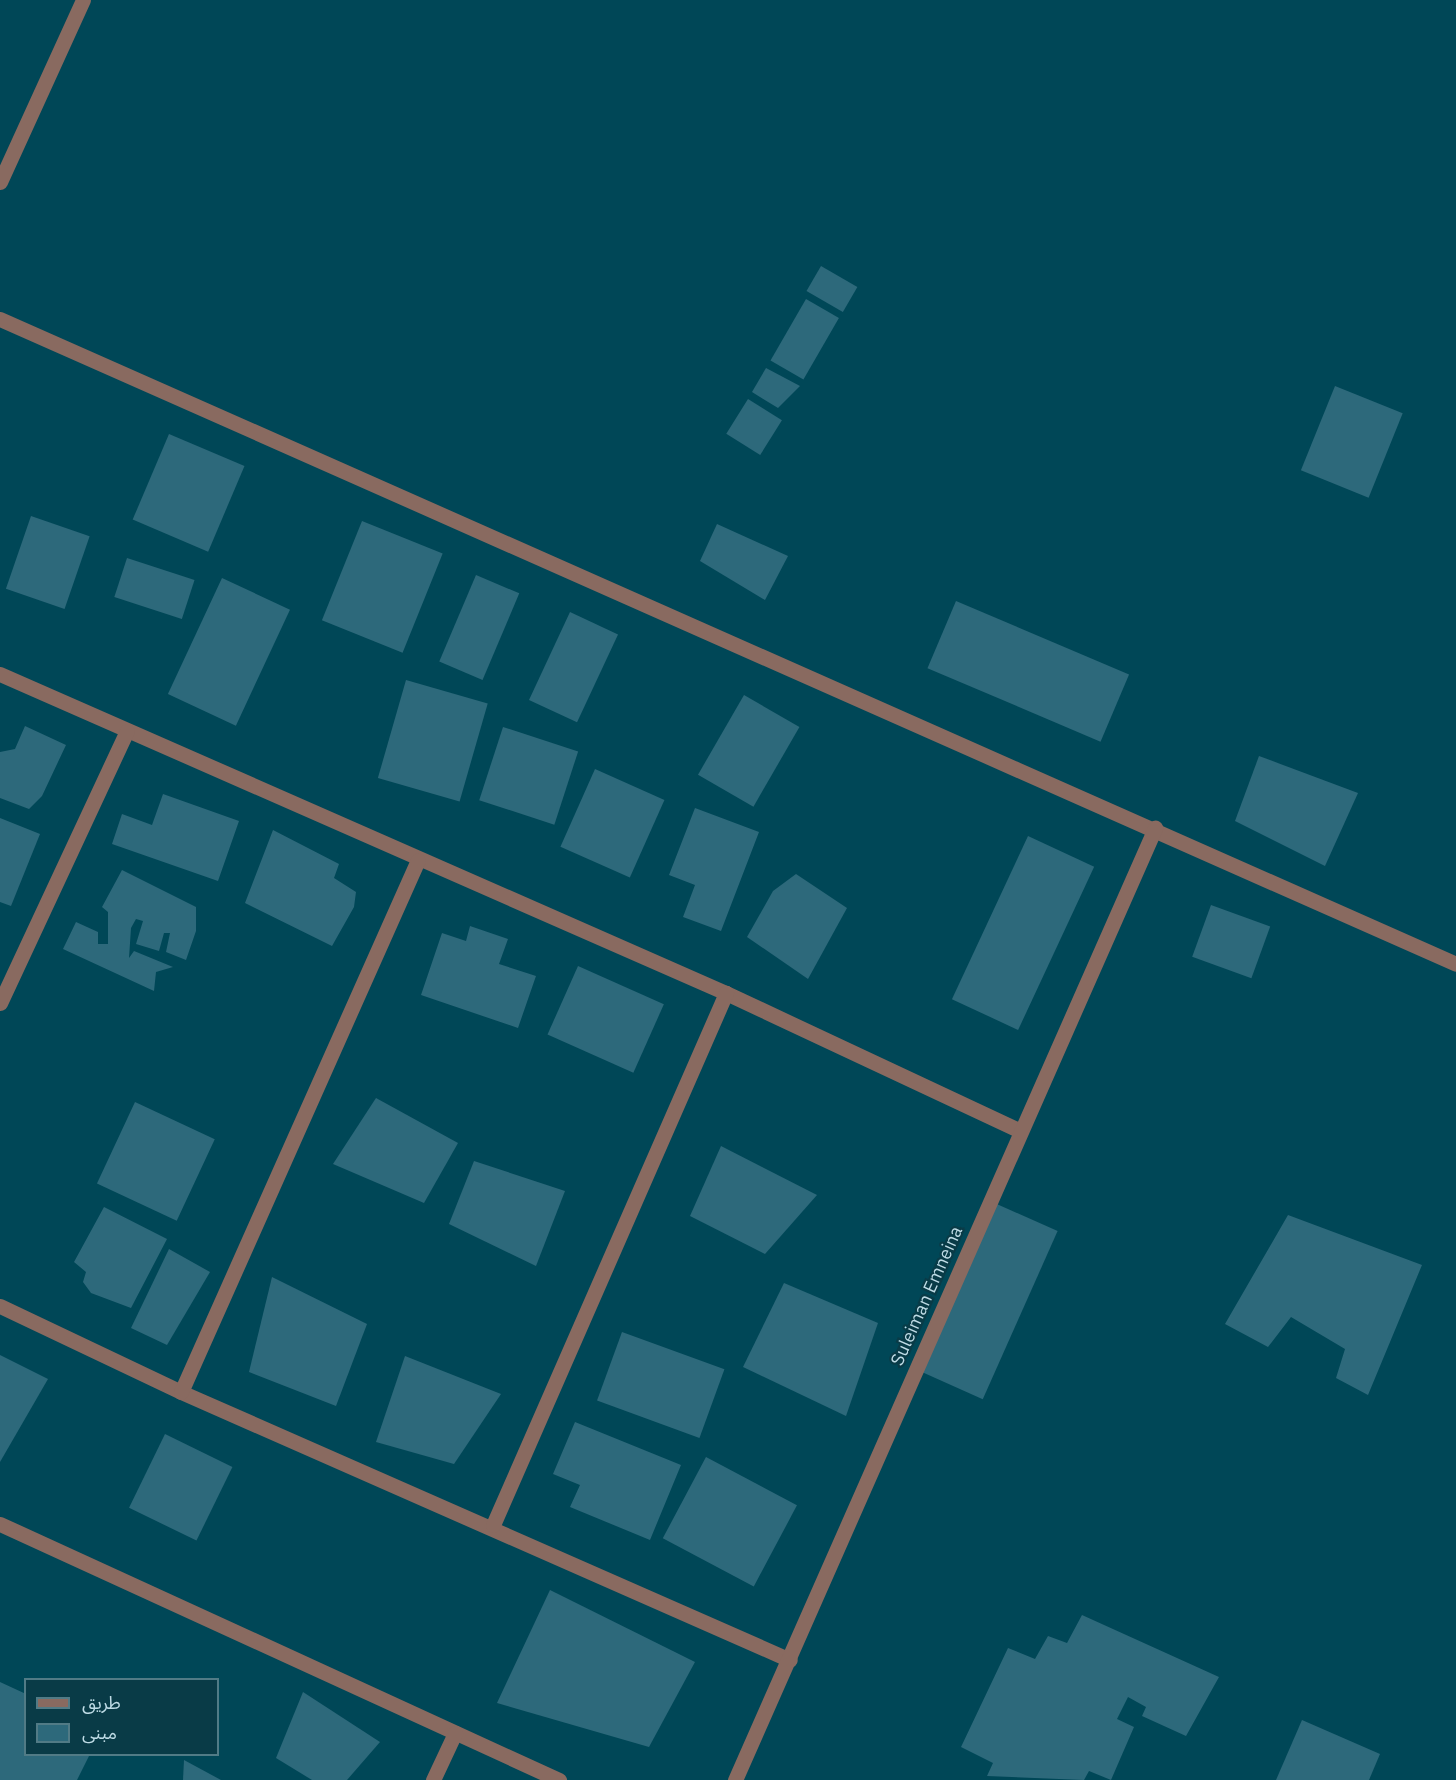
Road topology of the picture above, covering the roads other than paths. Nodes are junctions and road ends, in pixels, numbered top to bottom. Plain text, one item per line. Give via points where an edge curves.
1 (83, 0) edge
2 (0, 182) edge
3 (0, 320) edge
4 (0, 674) edge
5 (127, 731) junction
6 (1155, 828) junction
7 (418, 860) junction
8 (1456, 964) edge
9 (726, 993) junction
10 (0, 1003) edge
11 (1020, 1131) junction
12 (0, 1306) edge
13 (181, 1392) junction
14 (0, 1524) edge
15 (493, 1525) junction
16 (790, 1660) junction
17 (455, 1733) junction
18 (433, 1780) edge
19 (559, 1780) edge
20 (735, 1780) edge

1 - 2 street
3 - 6 street
4 - 5 street
5 - 7 street
5 - 10 street
6 - 8 street
6 - 11 street, Suleiman Emneina
7 - 9 street
7 - 13 street
9 - 11 street
9 - 15 street
11 - 16 street, Suleiman Emneina
12 - 13 street
13 - 15 street
14 - 17 street
15 - 16 street
16 - 20 street, Suleiman Emneina
17 - 18 street
17 - 19 street

